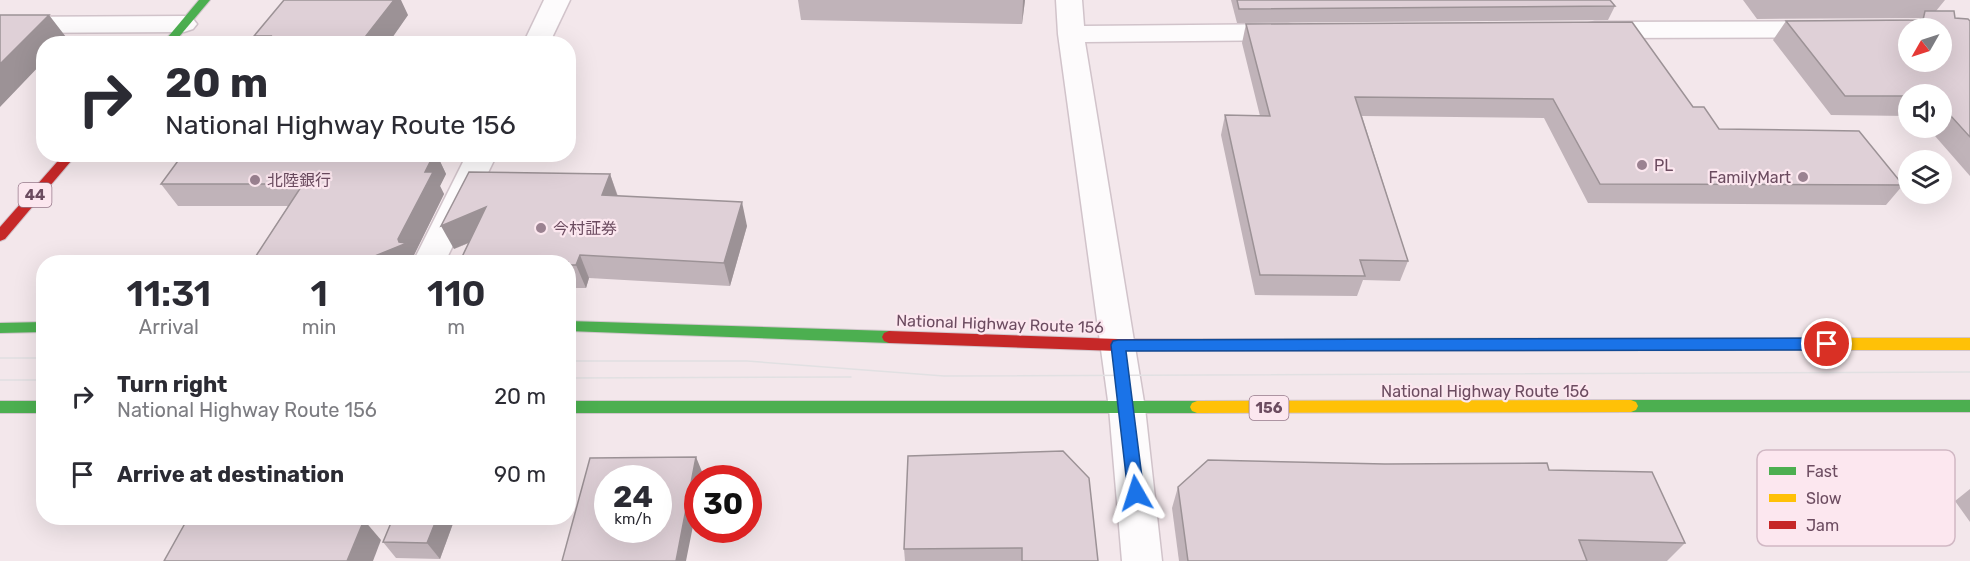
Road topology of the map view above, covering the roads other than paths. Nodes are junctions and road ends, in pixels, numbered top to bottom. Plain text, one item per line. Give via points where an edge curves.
1 (205, 0) edge
2 (557, 0) edge
3 (1069, 0) edge
4 (184, 24) junction
5 (0, 25) edge
6 (1898, 28) edge
7 (1573, 31) edge
8 (1310, 32) edge
9 (1071, 34) junction
10 (174, 36) edge
11 (540, 36) edge
12 (63, 162) edge
13 (478, 162) edge
14 (0, 236) edge
15 (432, 255) edge
16 (576, 326) edge
17 (36, 327) edge
18 (0, 328) edge
19 (1970, 344) edge
20 (1118, 345) junction
21 (1970, 406) edge
22 (0, 407) edge
23 (36, 407) edge
24 (576, 407) edge
25 (1127, 408) junction
26 (1142, 561) edge

1 - 4 main road
2 - 11 street
3 - 9 street
4 - 5 street
4 - 10 main road
6 - 7 street
8 - 9 street
9 - 20 street
12 - 14 main road, 44
13 - 15 street
16 - 20 main road, National Highway Route 156
17 - 18 main road
19 - 20 main road, National Highway Route 156
20 - 25 street
21 - 25 main road, National Highway Route 156 / 156
22 - 23 main road
24 - 25 main road, National Highway Route 156 / 156
25 - 26 street

